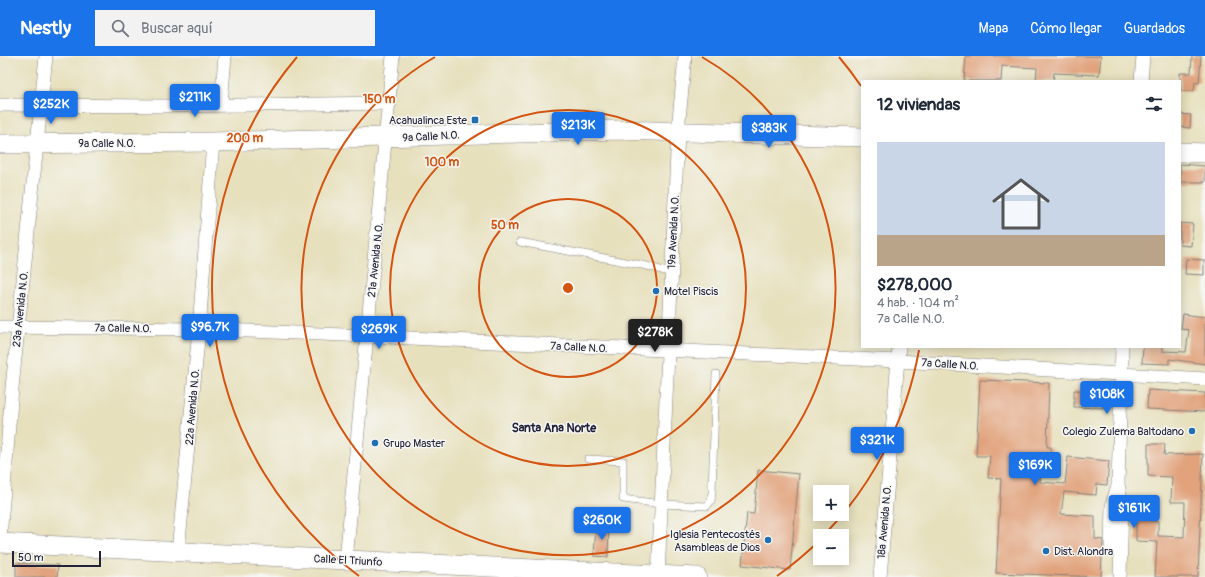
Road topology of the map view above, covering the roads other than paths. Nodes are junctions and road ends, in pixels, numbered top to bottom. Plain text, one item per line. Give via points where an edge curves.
1 (46, 56) edge
2 (225, 56) edge
3 (394, 56) edge
4 (684, 56) edge
5 (1143, 56) edge
6 (1141, 80) edge
7 (390, 103) junction
8 (0, 105) edge
9 (41, 105) junction
10 (221, 105) junction
11 (678, 131) junction
12 (861, 137) edge
13 (387, 138) junction
14 (213, 142) junction
15 (37, 143) junction
16 (0, 144) edge
17 (1181, 152) edge
18 (1205, 153) edge
19 (520, 242) dead end
20 (671, 273) junction
21 (0, 327) edge
22 (18, 327) junction
23 (199, 329) junction
24 (368, 336) junction
25 (899, 348) edge
26 (1122, 348) edge
27 (668, 351) junction
28 (898, 361) junction
29 (716, 374) dead end
30 (1121, 375) junction
31 (1205, 379) edge
32 (588, 459) dead end
33 (1118, 484) junction
34 (661, 504) junction
35 (0, 538) edge
36 (0, 543) edge
37 (178, 552) junction
38 (346, 560) junction
39 (509, 572) edge
40 (658, 576) edge
41 (697, 577) edge
42 (880, 577) edge
43 (1111, 577) edge
44 (1120, 577) edge

1 - 9 street, 23a Avenida N.O.
2 - 10 street
3 - 7 street, 21a Avenida N.O.
4 - 11 street, 19a Avenida N.O.
5 - 6 street
7 - 10 street
7 - 13 street, 21a Avenida N.O.
8 - 9 street
9 - 10 street
9 - 15 street, 23a Avenida N.O.
11 - 12 street, 9a Calle N.O.
11 - 13 street, 9a Calle N.O. via 617,130
11 - 20 street, 19a Avenida N.O.
13 - 14 street, 9a Calle N.O.
13 - 24 street, 21a Avenida N.O.
14 - 15 street, 9a Calle N.O.
14 - 23 street, 22a Avenida N.O.
15 - 16 street, 9a Calle N.O.
15 - 22 street, 23a Avenida N.O.
17 - 18 street
19 - 20 lane via 647,266
20 - 27 street, 19a Avenida N.O.
21 - 22 street, 7a Calle N.O.
22 - 23 street, 7a Calle N.O.
22 - 35 street, 23a Avenida N.O.
23 - 24 street, 7a Calle N.O.
23 - 37 street, 22a Avenida N.O.
24 - 27 street, 7a Calle N.O.
24 - 38 street, 21a Avenida N.O.
25 - 28 street, 18a Avenida N.O.
26 - 30 street
27 - 28 street, 7a Calle N.O.
27 - 34 street, 19a Avenida N.O.
28 - 30 street, 7a Calle N.O.
28 - 42 street, 18a Avenida N.O.
29 - 34 lane via 711,501 707,506
30 - 31 street, 7a Calle N.O.
30 - 33 street
32 - 34 lane via 623,461 623,499
33 - 43 street via 1112,505
33 - 44 street via 1122,504
34 - 40 street, 19a Avenida N.O.
36 - 37 street, Calle El Triunfo
37 - 38 street, Calle El Triunfo
38 - 39 street, Calle El Triunfo
39 - 40 street, Calle El Triunfo
40 - 41 street, Calle El Triunfo

